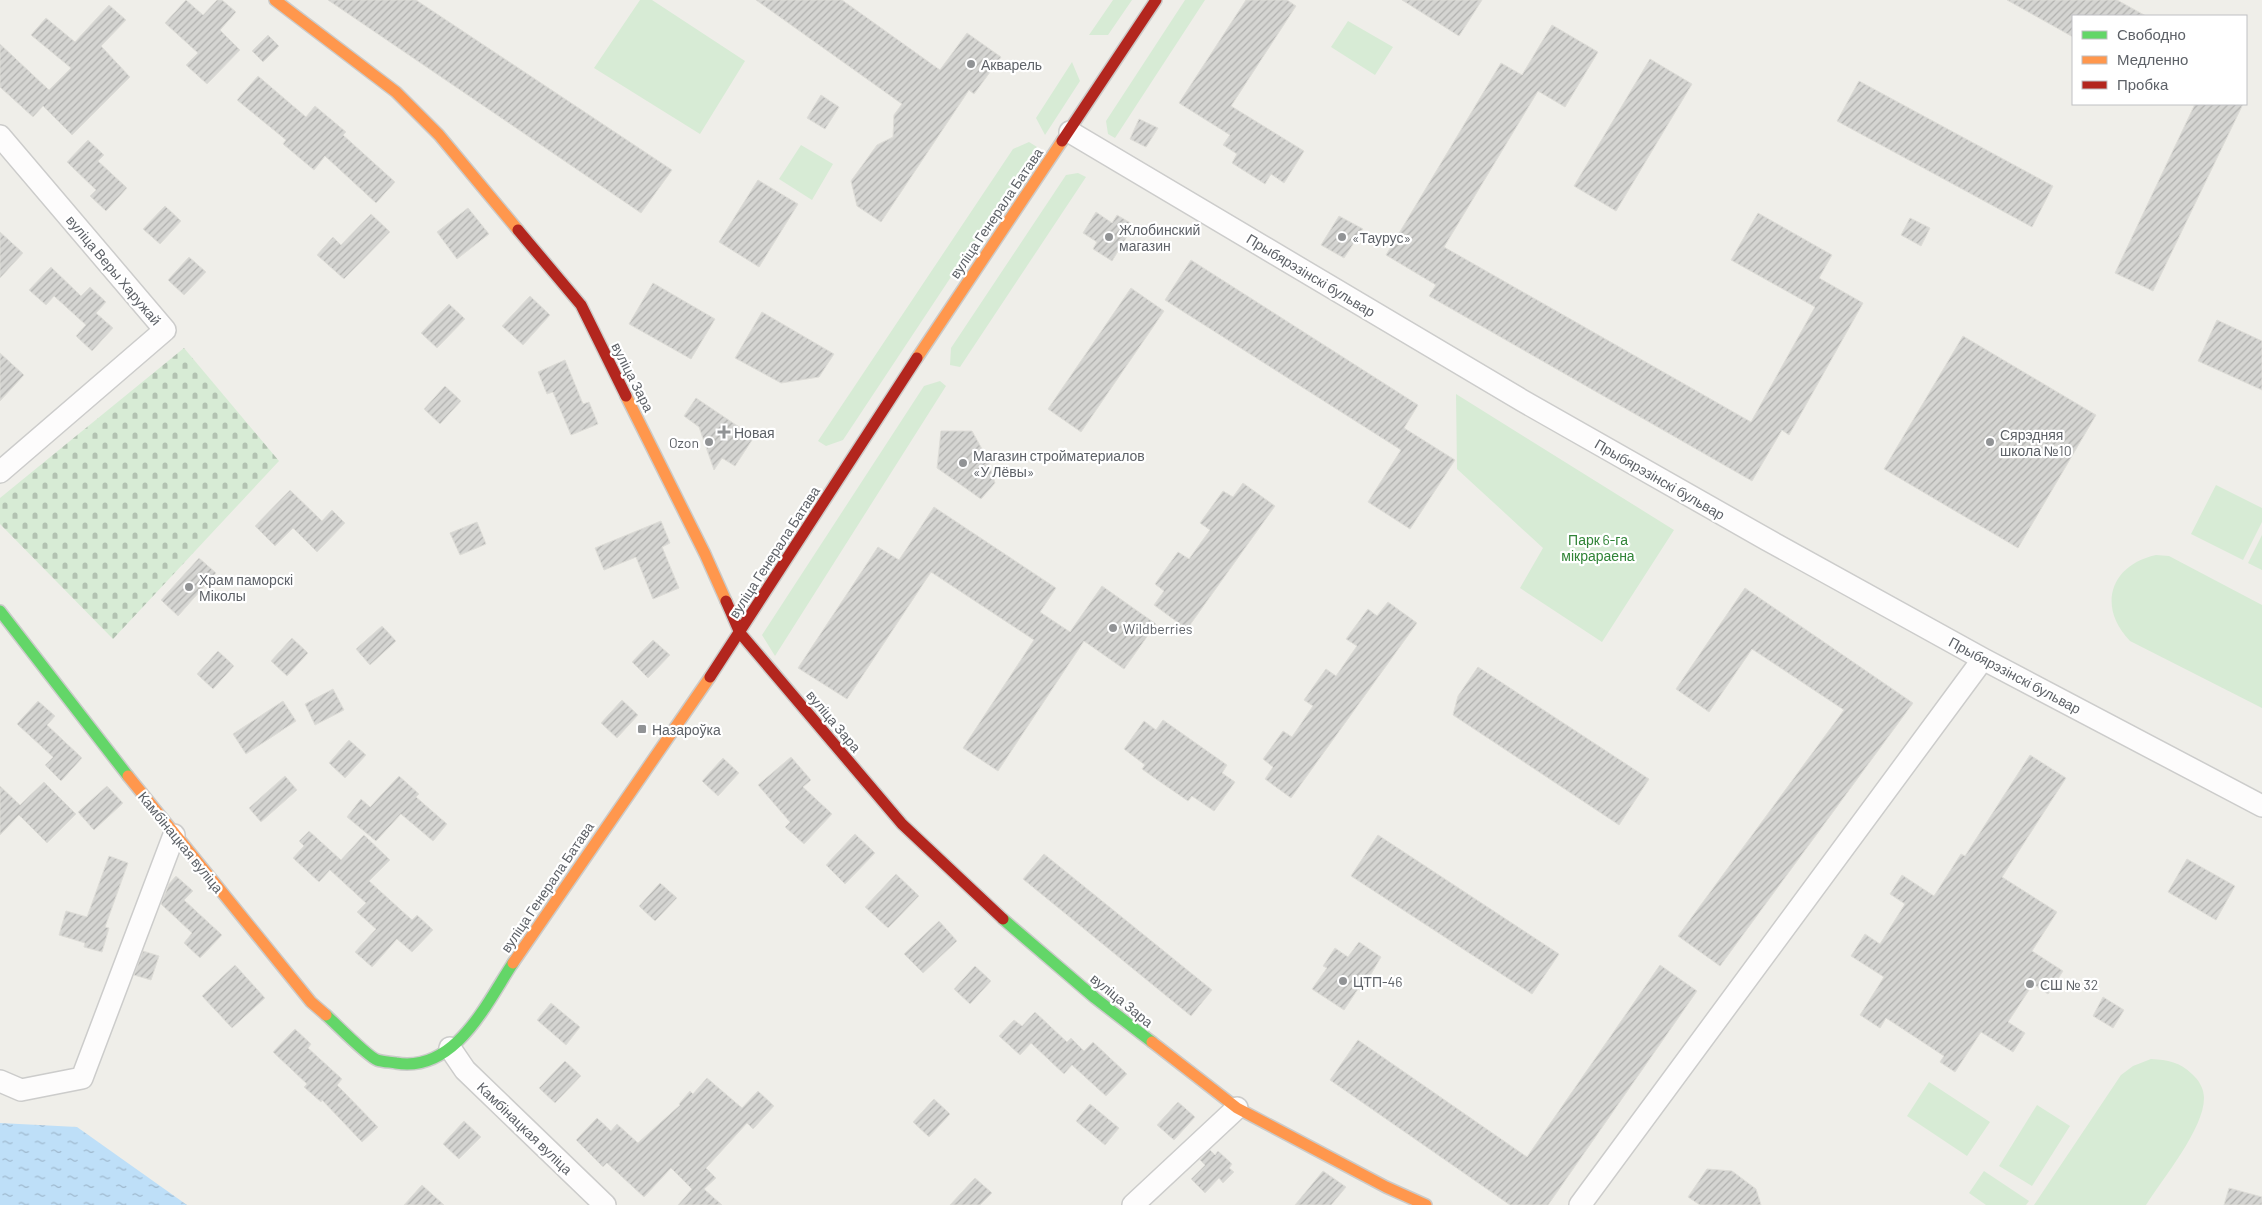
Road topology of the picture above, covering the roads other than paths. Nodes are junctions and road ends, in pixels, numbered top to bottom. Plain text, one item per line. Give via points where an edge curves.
1 (275, 0) edge
2 (1156, 0) edge
3 (1070, 132) junction
4 (0, 136) edge
5 (0, 472) edge
6 (0, 611) edge
7 (740, 633) junction
8 (1983, 659) junction
9 (2262, 806) edge
10 (174, 835) junction
11 (450, 1048) junction
12 (376, 1060) joint
13 (0, 1081) edge
14 (1237, 1108) junction
15 (605, 1205) edge
16 (1132, 1205) edge
17 (1426, 1205) edge
18 (1580, 1205) edge

1 - 7 street, вуліца Зара via 396,92 439,135 581,305
2 - 3 street, вуліца Генерала Батава
3 - 7 street, вуліца Генерала Батава via 920,353
3 - 8 street, Прыбярэзінскі бульвар via 1532,406
4 - 5 street, вуліца Веры Харужай via 165,330
6 - 10 street, Камбінацкая вуліца
7 - 11 street, вуліца Генерала Батава via 476,1022
7 - 14 street, вуліца Зара via 902,824 944,865 1094,998
8 - 9 street, Прыбярэзінскі бульвар
8 - 18 street
10 - 12 street, Камбінацкая вуліца via 312,1002
10 - 13 street via 82,1078 21,1090
11 - 12 street, вуліца Генерала Батава via 413,1066
11 - 15 street, Камбінацкая вуліца via 465,1070
14 - 16 street
14 - 17 street, вуліца Зара

